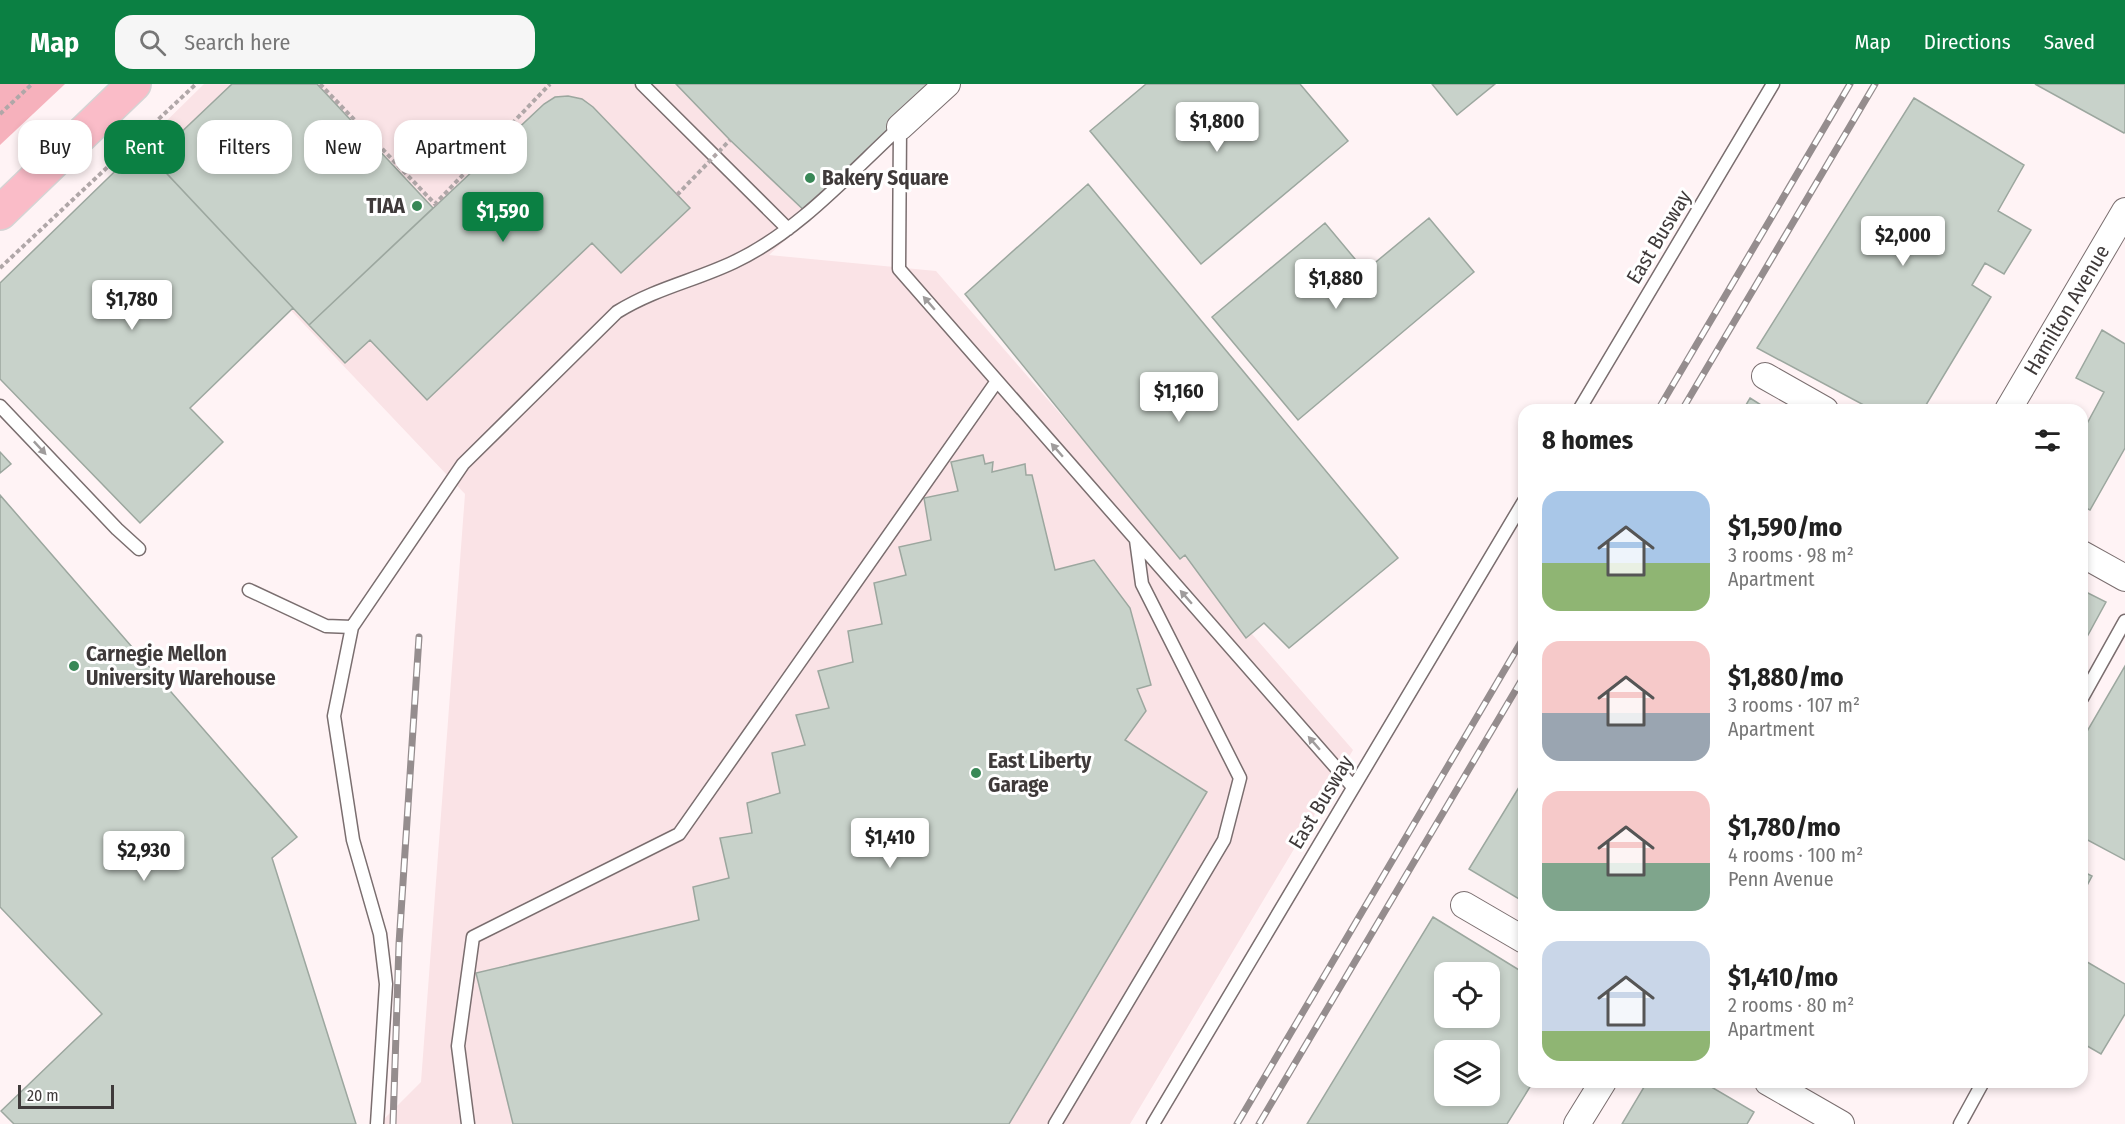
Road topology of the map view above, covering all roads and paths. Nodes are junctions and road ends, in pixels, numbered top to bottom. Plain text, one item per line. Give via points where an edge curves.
1 (32, 84) edge
2 (134, 84) edge
3 (196, 84) edge
4 (320, 84) edge
5 (550, 84) edge
6 (642, 84) edge
7 (947, 84) edge
8 (1773, 84) edge
9 (0, 114) edge
10 (900, 127) junction
11 (730, 140) dead end
12 (677, 195) dead end
13 (2125, 211) edge
14 (0, 213) edge
15 (788, 230) junction
16 (0, 268) edge
17 (1765, 376) dead end
18 (997, 381) junction
19 (1583, 404) edge
20 (1814, 404) edge
21 (2012, 404) edge
22 (0, 406) edge
23 (1518, 511) edge
24 (1136, 540) junction
25 (139, 549) dead end
26 (2088, 557) edge
27 (2125, 578) edge
28 (249, 590) dead end
29 (2125, 621) edge
30 (352, 627) junction
31 (2088, 687) edge
32 (1353, 787) junction
33 (1464, 905) dead end
34 (1518, 936) edge
35 (1599, 1088) edge
36 (1778, 1088) edge
37 (1980, 1088) edge
38 (377, 1124) edge
39 (468, 1124) edge
40 (1055, 1124) edge
41 (1153, 1124) edge
42 (1576, 1124) edge
43 (1841, 1124) edge
44 (1960, 1124) edge

1 - 9 path
2 - 14 main road
3 - 16 path
4 - 5 path via 435,204
6 - 15 lane
7 - 10 street
8 - 19 lane, East Busway
10 - 15 lane
18 -> 10 lane via 899,269
11 - 12 path, bridge
13 - 21 street, Hamilton Avenue
15 - 30 lane via 735,262 646,294 617,312 463,464
17 - 20 street
24 -> 18 lane
18 - 39 lane via 678,834 473,937 458,1046
22 -> 25 lane
23 - 32 lane, East Busway
32 -> 24 lane
24 - 40 lane via 1142,584 1240,778 1224,840
26 - 27 street
28 - 30 lane via 326,626
29 - 31 lane
30 - 38 lane via 334,716 354,840 380,934 386,984
32 - 41 lane, East Busway
33 - 34 street
35 - 42 street
36 - 43 street
37 - 44 lane

